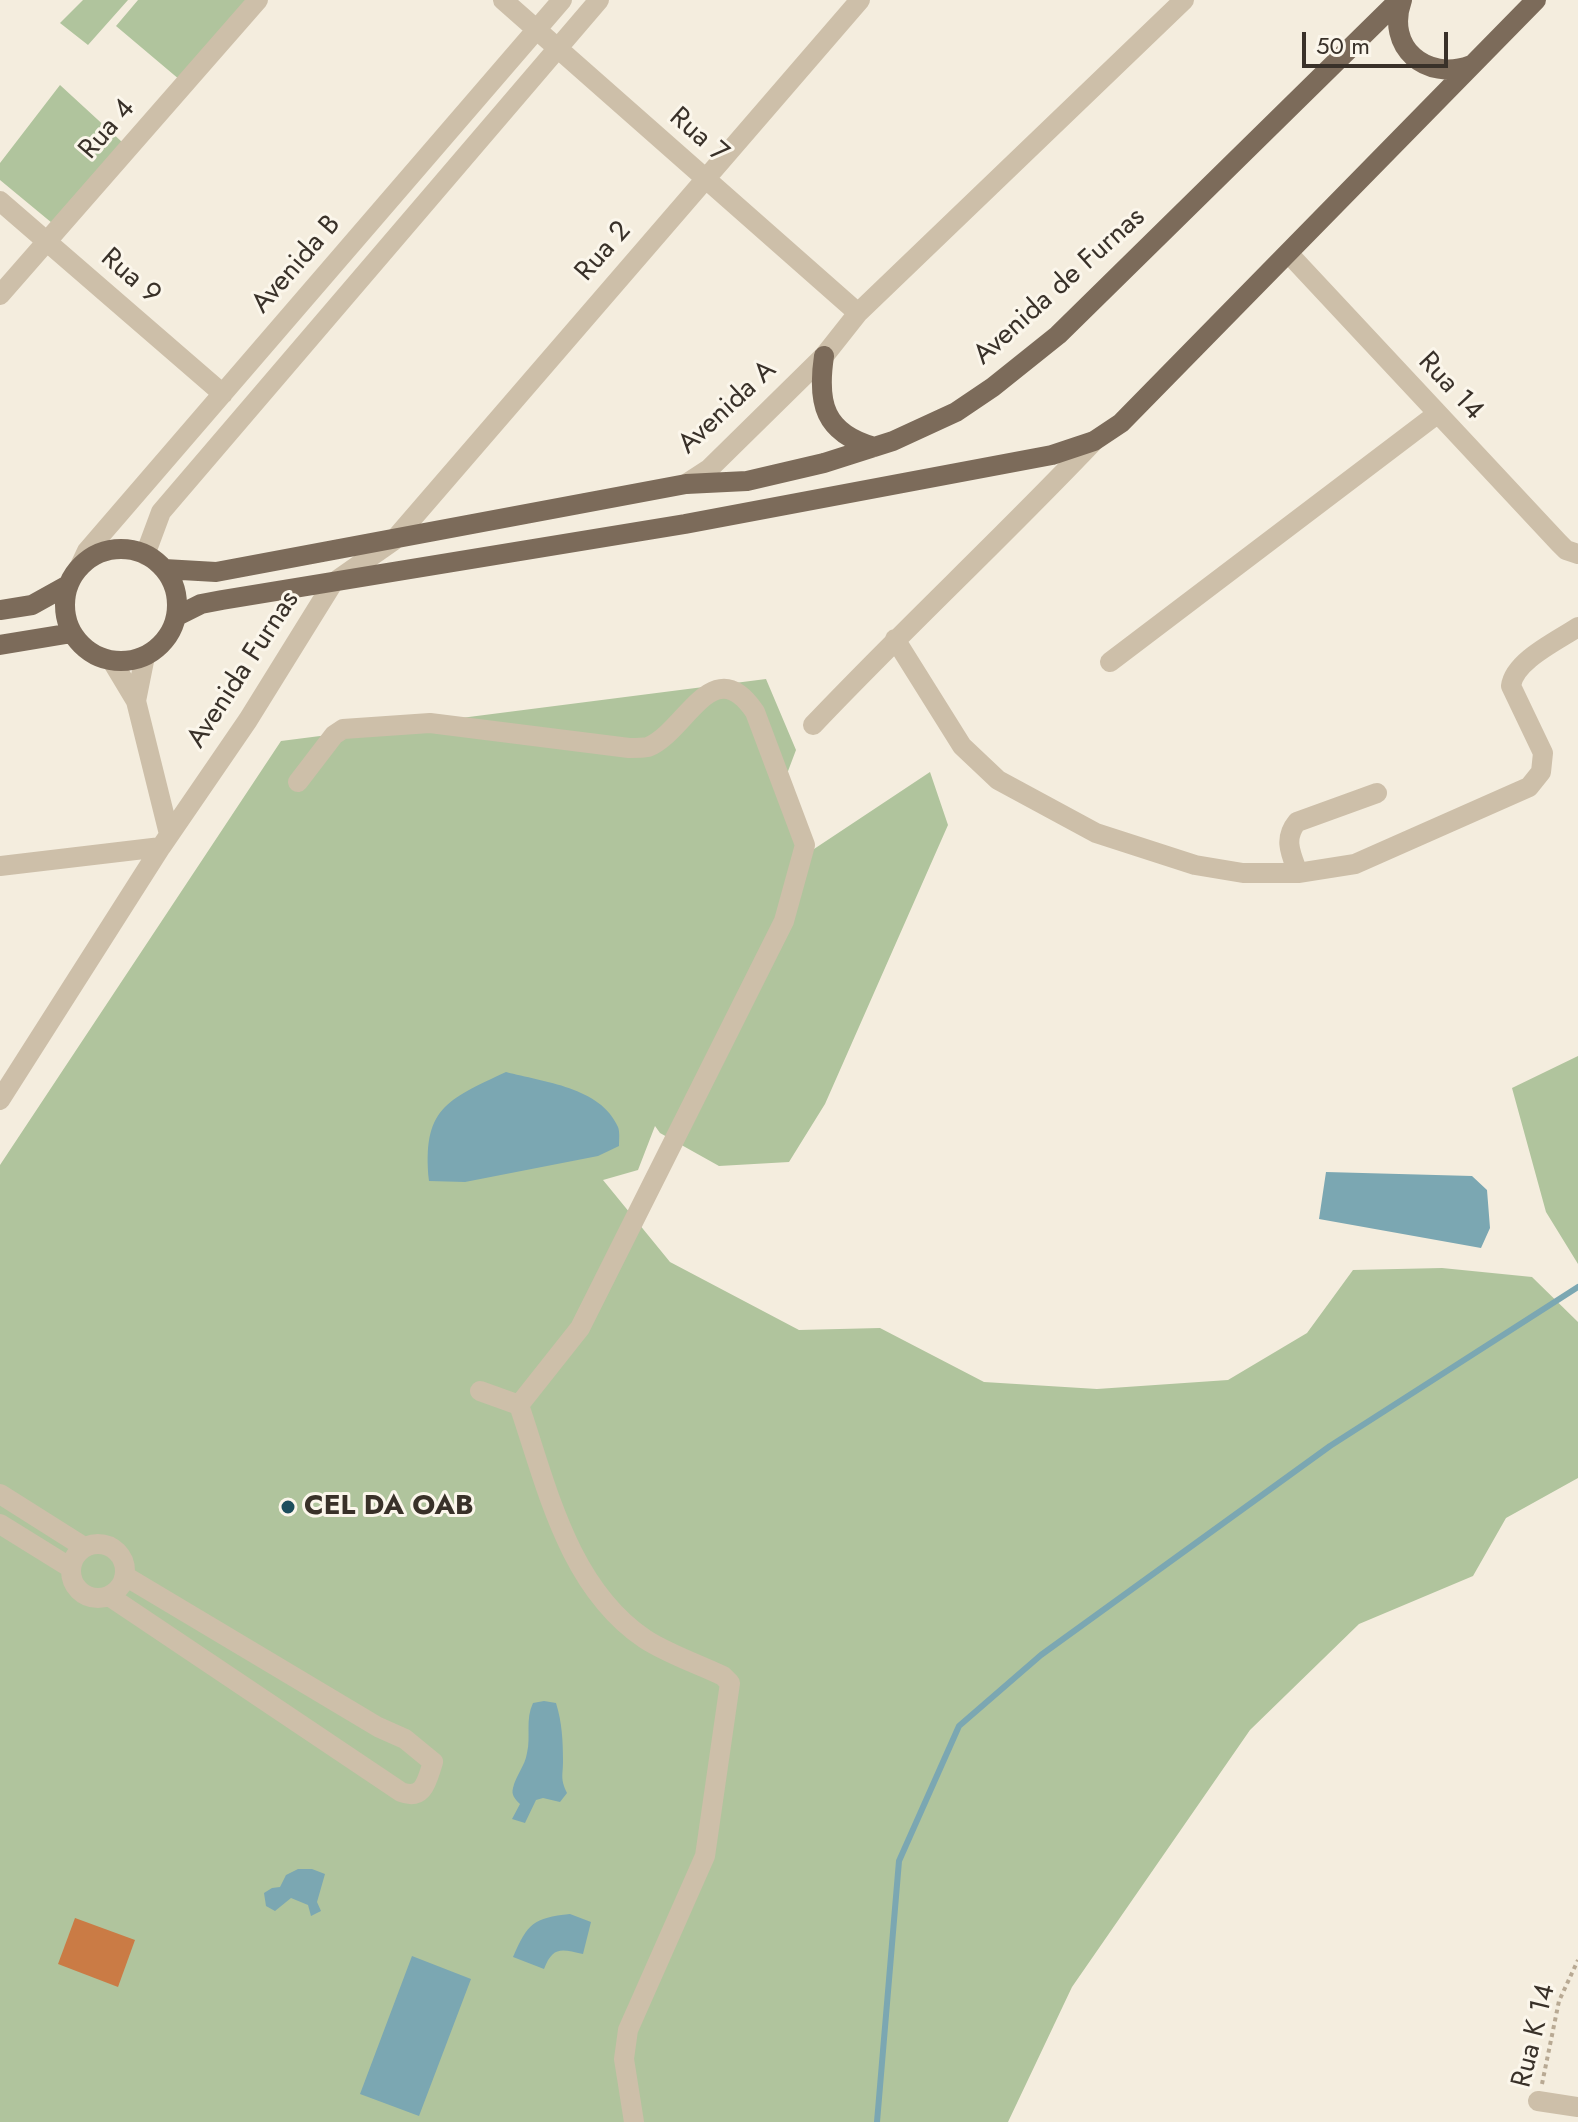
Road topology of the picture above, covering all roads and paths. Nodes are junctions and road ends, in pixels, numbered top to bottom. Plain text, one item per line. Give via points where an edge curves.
1 (258, 0) edge
2 (503, 0) edge
3 (562, 0) edge
4 (599, 0) edge
5 (860, 0) edge
6 (1184, 0) edge
7 (1400, 0) edge
8 (1536, 0) edge
9 (537, 30) junction
10 (557, 49) junction
11 (1473, 64) junction
12 (704, 178) junction
13 (0, 201) edge
14 (48, 243) junction
15 (1289, 254) junction
16 (0, 295) edge
17 (858, 313) junction
18 (824, 356) junction
19 (223, 394) junction
20 (1437, 414) junction
21 (1094, 441) junction
22 (874, 447) junction
23 (1052, 455) junction
24 (686, 484) junction
25 (1028, 511) junction
26 (393, 541) junction
27 (1577, 554) edge
28 (145, 555) junction
29 (164, 569) junction
30 (74, 576) junction
31 (333, 583) junction
32 (0, 610) edge
33 (177, 616) junction
34 (1578, 627) edge
35 (72, 633) junction
36 (895, 639) junction
37 (0, 645) edge
38 (145, 656) junction
39 (112, 661) junction
40 (1110, 662) dead end
41 (136, 701) junction
42 (813, 725) dead end
43 (298, 782) dead end
44 (1377, 793) dead end
45 (165, 840) junction
46 (0, 866) edge
47 (1298, 873) junction
48 (0, 1100) edge
49 (480, 1391) dead end
50 (519, 1405) junction
51 (0, 1494) edge
52 (0, 1524) edge
53 (84, 1547) junction
54 (71, 1568) junction
55 (125, 1576) junction
56 (109, 1596) junction
57 (1578, 1960) edge
58 (1538, 2101) joint
59 (1578, 2107) edge
60 (634, 2122) edge

1 - 14 street, Rua 4
2 - 9 street, Rua 7
3 - 9 street, Avenida B
4 - 10 street, Avenida B
5 - 12 street, Rua 2
6 - 17 street, Avenida A
7 - 11 main road via 1400,39 1418,61 1444,71
7 - 22 main road, Avenida de Furnas via 1058,335 956,412
8 - 11 main road
9 - 10 street, Rua 7
9 - 19 street, Avenida B
10 - 12 street, Rua 7
10 - 28 street, Avenida B via 161,512
11 - 15 main road
12 - 17 street, Rua 7
12 - 26 street, Rua 2
13 - 14 street, Rua 9
14 - 16 street, Rua 4
14 - 19 street, Rua 9
15 - 20 street, Rua 14
15 - 21 main road via 1121,423
17 - 18 street, Avenida A
18 - 22 main road via 820,384 827,414 847,436
18 - 24 street, Avenida A via 709,469
19 - 30 street, Avenida B via 87,551
20 - 27 street, Rua 14 via 1559,543
20 - 40 street
21 - 23 main road
21 - 25 street
22 - 24 main road, Avenida de Furnas via 747,481
23 - 25 street
23 - 31 main road
24 - 26 main road, Avenida A
25 - 36 street
26 - 29 main road, Avenida A via 216,572
26 - 31 street, Avenida Furnas
28 - 29 main road
28 - 30 main road via 131,550 102,552
29 - 33 main road via 176,592
30 - 32 main road via 32,605
30 - 35 main road via 65,604
31 - 33 main road via 201,604
31 - 45 street, Avenida Furnas
33 - 38 main road via 160,647
34 - 47 street via 1512,676 1511,686 1543,753 1541,772 1529,787 1355,864
35 - 37 main road
35 - 39 main road via 83,647
36 - 42 street
36 - 47 street via 962,746 998,780 1096,833 1195,865 1243,873
38 - 39 main road
38 - 41 street
39 - 41 street
41 - 45 street
43 - 50 street via 343,729 430,723 648,747 706,695 732,689 755,712 805,845 784,921 580,1328
44 - 47 street via 1297,822 1288,840
45 - 46 street
45 - 48 street, Avenida Furnas
49 - 50 street
50 - 60 street via 558,1524 601,1601 646,1639 730,1683 705,1856 628,2030 624,2059
51 - 53 street
52 - 54 street
53 - 54 street
53 - 55 street via 101,1544 117,1551
54 - 56 street via 82,1593
55 - 56 street
55 - 56 street via 405,1739 433,1762 425,1787 411,1796 401,1792
57 - 58 path, Rua K 14 via 1559,2001
58 - 59 street

